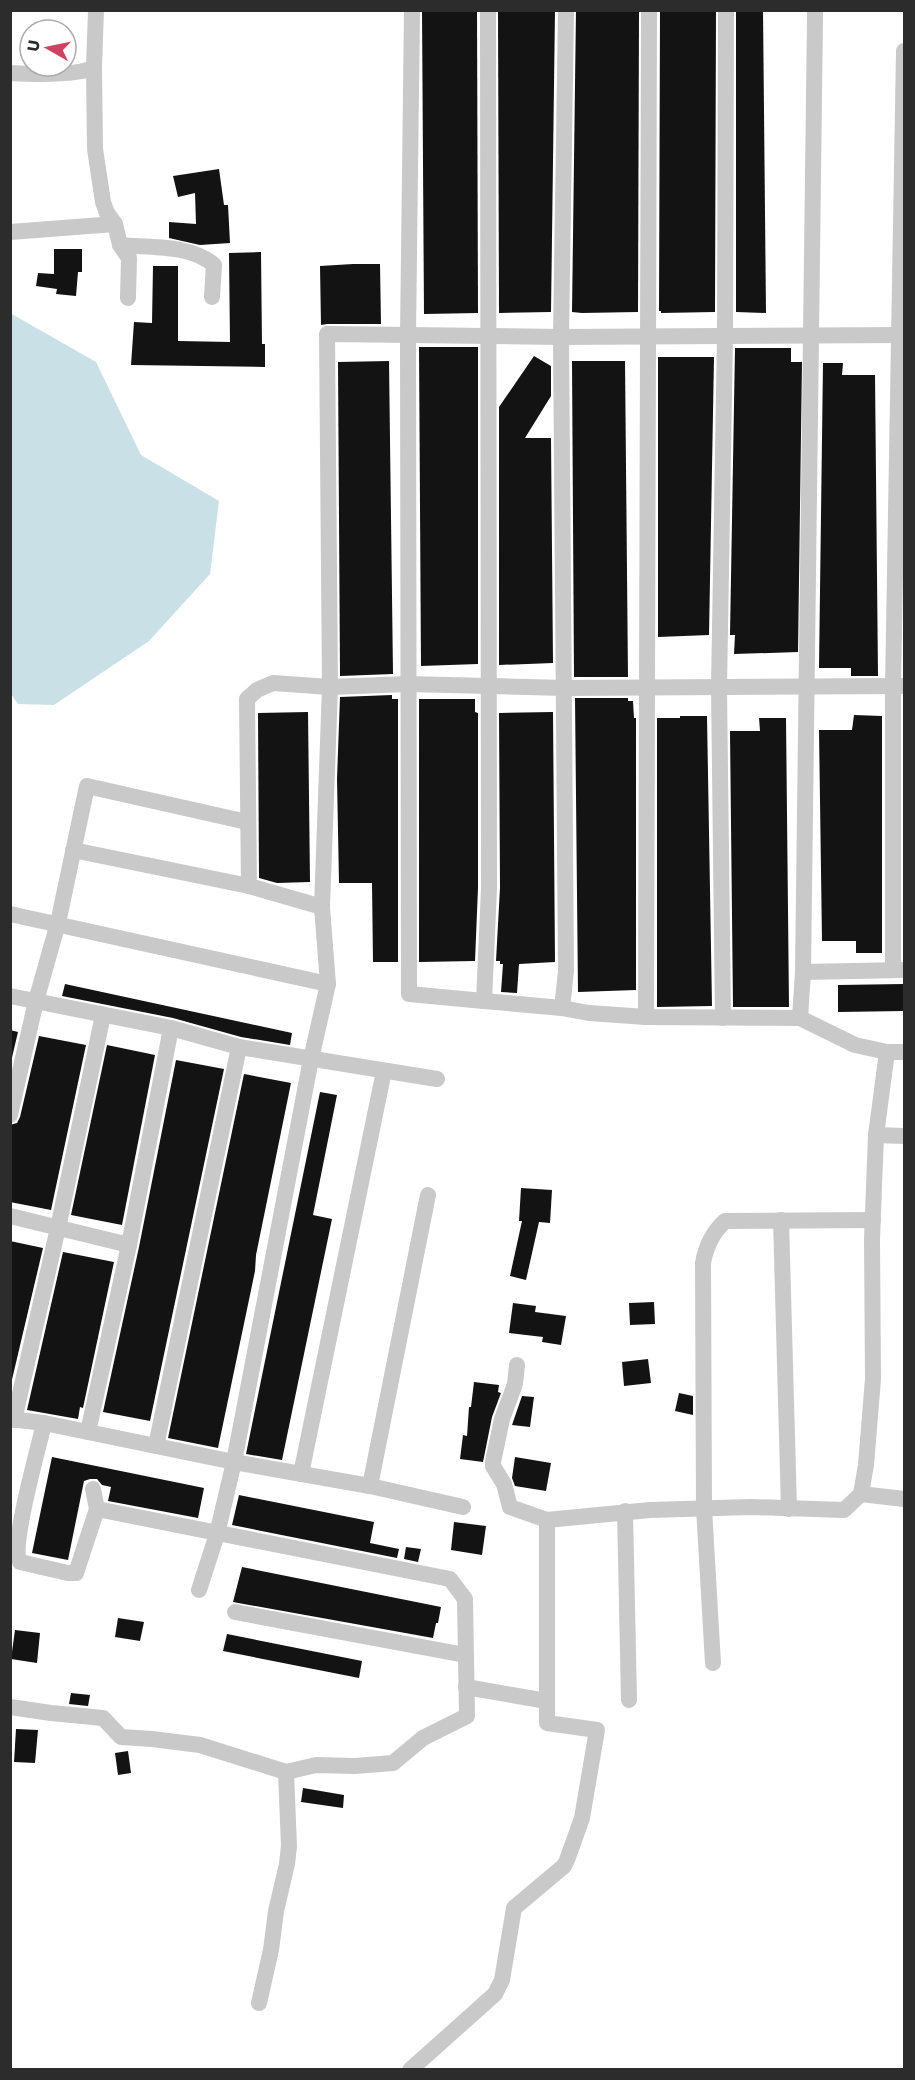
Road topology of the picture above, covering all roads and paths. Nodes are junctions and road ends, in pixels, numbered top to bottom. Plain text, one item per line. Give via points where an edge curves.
1 (96, 10) edge
2 (412, 10) edge
3 (488, 10) edge
4 (566, 10) edge
5 (649, 10) edge
6 (726, 10) edge
7 (815, 10) edge
8 (904, 51) edge
9 (94, 67) junction
10 (10, 73) edge
11 (115, 224) junction
12 (10, 232) edge
13 (120, 246) junction
14 (212, 297) dead end
15 (128, 298) dead end
16 (725, 334) junction
17 (814, 334) junction
18 (408, 335) junction
19 (902, 335) edge
20 (489, 336) junction
21 (647, 336) junction
22 (561, 337) junction
23 (407, 684) junction
24 (488, 686) junction
25 (899, 686) edge
26 (330, 687) junction
27 (810, 687) junction
28 (565, 688) junction
29 (646, 688) junction
30 (719, 688) junction
31 (247, 822) junction
32 (73, 850) junction
33 (249, 886) junction
34 (322, 907) junction
35 (10, 914) edge
36 (58, 923) junction
37 (899, 970) edge
38 (803, 972) junction
39 (328, 984) junction
40 (10, 996) edge
41 (36, 1001) junction
42 (484, 1001) junction
43 (562, 1008) junction
44 (103, 1015) junction
45 (646, 1017) junction
46 (723, 1018) junction
47 (800, 1018) junction
48 (171, 1028) junction
49 (239, 1047) junction
50 (887, 1052) junction
51 (904, 1052) edge
52 (311, 1059) junction
53 (384, 1071) junction
54 (437, 1079) dead end
55 (10, 1115) edge
56 (876, 1135) junction
57 (904, 1136) edge
58 (428, 1195) dead end
59 (10, 1216) edge
60 (781, 1220) junction
61 (873, 1220) junction
62 (58, 1228) junction
63 (129, 1245) junction
64 (517, 1365) dead end
65 (12, 1419) edge
66 (44, 1423) junction
67 (88, 1432) junction
68 (156, 1446) junction
69 (234, 1462) junction
70 (301, 1474) junction
71 (370, 1486) junction
72 (93, 1490) dead end
73 (861, 1494) junction
74 (904, 1499) edge
75 (463, 1507) dead end
76 (704, 1508) junction
77 (97, 1509) junction
78 (789, 1509) junction
79 (625, 1511) junction
80 (547, 1520) junction
81 (217, 1534) junction
82 (199, 1590) dead end
83 (235, 1612) dead end
84 (465, 1655) junction
85 (713, 1663) dead end
86 (466, 1687) junction
87 (629, 1700) dead end
88 (547, 1701) junction
89 (10, 1707) edge
90 (286, 1772) junction
91 (259, 2003) dead end
92 (410, 2070) edge

1 - 9 street
2 - 18 street
3 - 20 street
4 - 22 street
5 - 21 street
6 - 16 street
7 - 17 street
8 - 19 street
9 - 10 street via 71,72
9 - 11 street via 95,149 103,202
11 - 12 street
11 - 13 street
13 - 14 street via 191,251 207,259 214,266
13 - 15 street via 129,258
16 - 17 street
16 - 21 street
16 - 30 street
17 - 19 street
17 - 27 street
18 - 20 street
18 - 23 street
18 - 26 street via 327,334
19 - 25 street
20 - 22 street
20 - 24 street
21 - 22 street
21 - 29 street
22 - 28 street
23 - 24 street
23 - 26 street
23 - 42 street via 409,994
24 - 28 street
24 - 42 street via 489,888
25 - 27 street
25 - 37 street
26 - 31 street via 273,683 247,699
26 - 34 street
27 - 30 street
27 - 38 street
28 - 29 street
28 - 43 street via 566,971
29 - 30 street
29 - 45 street
30 - 46 street
31 - 32 street via 87,786
31 - 33 street
32 - 33 street
32 - 36 street
33 - 34 street
34 - 39 street
35 - 36 street
36 - 39 street
36 - 41 street
37 - 38 street
38 - 47 street
39 - 52 street
40 - 41 street
41 - 44 street
41 - 55 street
42 - 43 street
43 - 45 street
44 - 48 street
44 - 62 street
45 - 46 street
46 - 47 street
47 - 50 street via 855,1045
48 - 49 street
48 - 63 street
49 - 52 street
49 - 68 street
50 - 51 street
50 - 56 street
52 - 53 street
52 - 69 street
53 - 54 street
53 - 70 street
56 - 57 street
56 - 61 street
58 - 71 street
59 - 62 street
60 - 61 street
60 - 76 street via 724,1221 711,1235 705,1253
60 - 78 street
61 - 73 street via 873,1379
62 - 63 street
62 - 65 street
63 - 67 street
64 - 80 street via 493,1466 504,1484 510,1507
65 - 66 street
66 - 67 street
66 - 77 street via 18,1536 18,1560 76,1573
67 - 68 street
68 - 69 street
69 - 70 street
69 - 81 street
70 - 71 street
71 - 75 street
72 - 77 street
73 - 74 street
73 - 78 street via 844,1510
76 - 78 street
76 - 79 street
76 - 85 street
77 - 81 street
79 - 80 street
79 - 87 street
80 - 88 street
81 - 82 street
81 - 84 street via 450,1579 465,1599
83 - 84 street
84 - 86 street
86 - 88 street
86 - 90 street via 467,1716 423,1738 393,1763 316,1765
88 - 92 street via 547,1723 597,1730 582,1818 567,1860 514,1908 502,1980 495,1994
89 - 90 street via 103,1718 121,1737 200,1745
90 - 91 street via 287,1864

